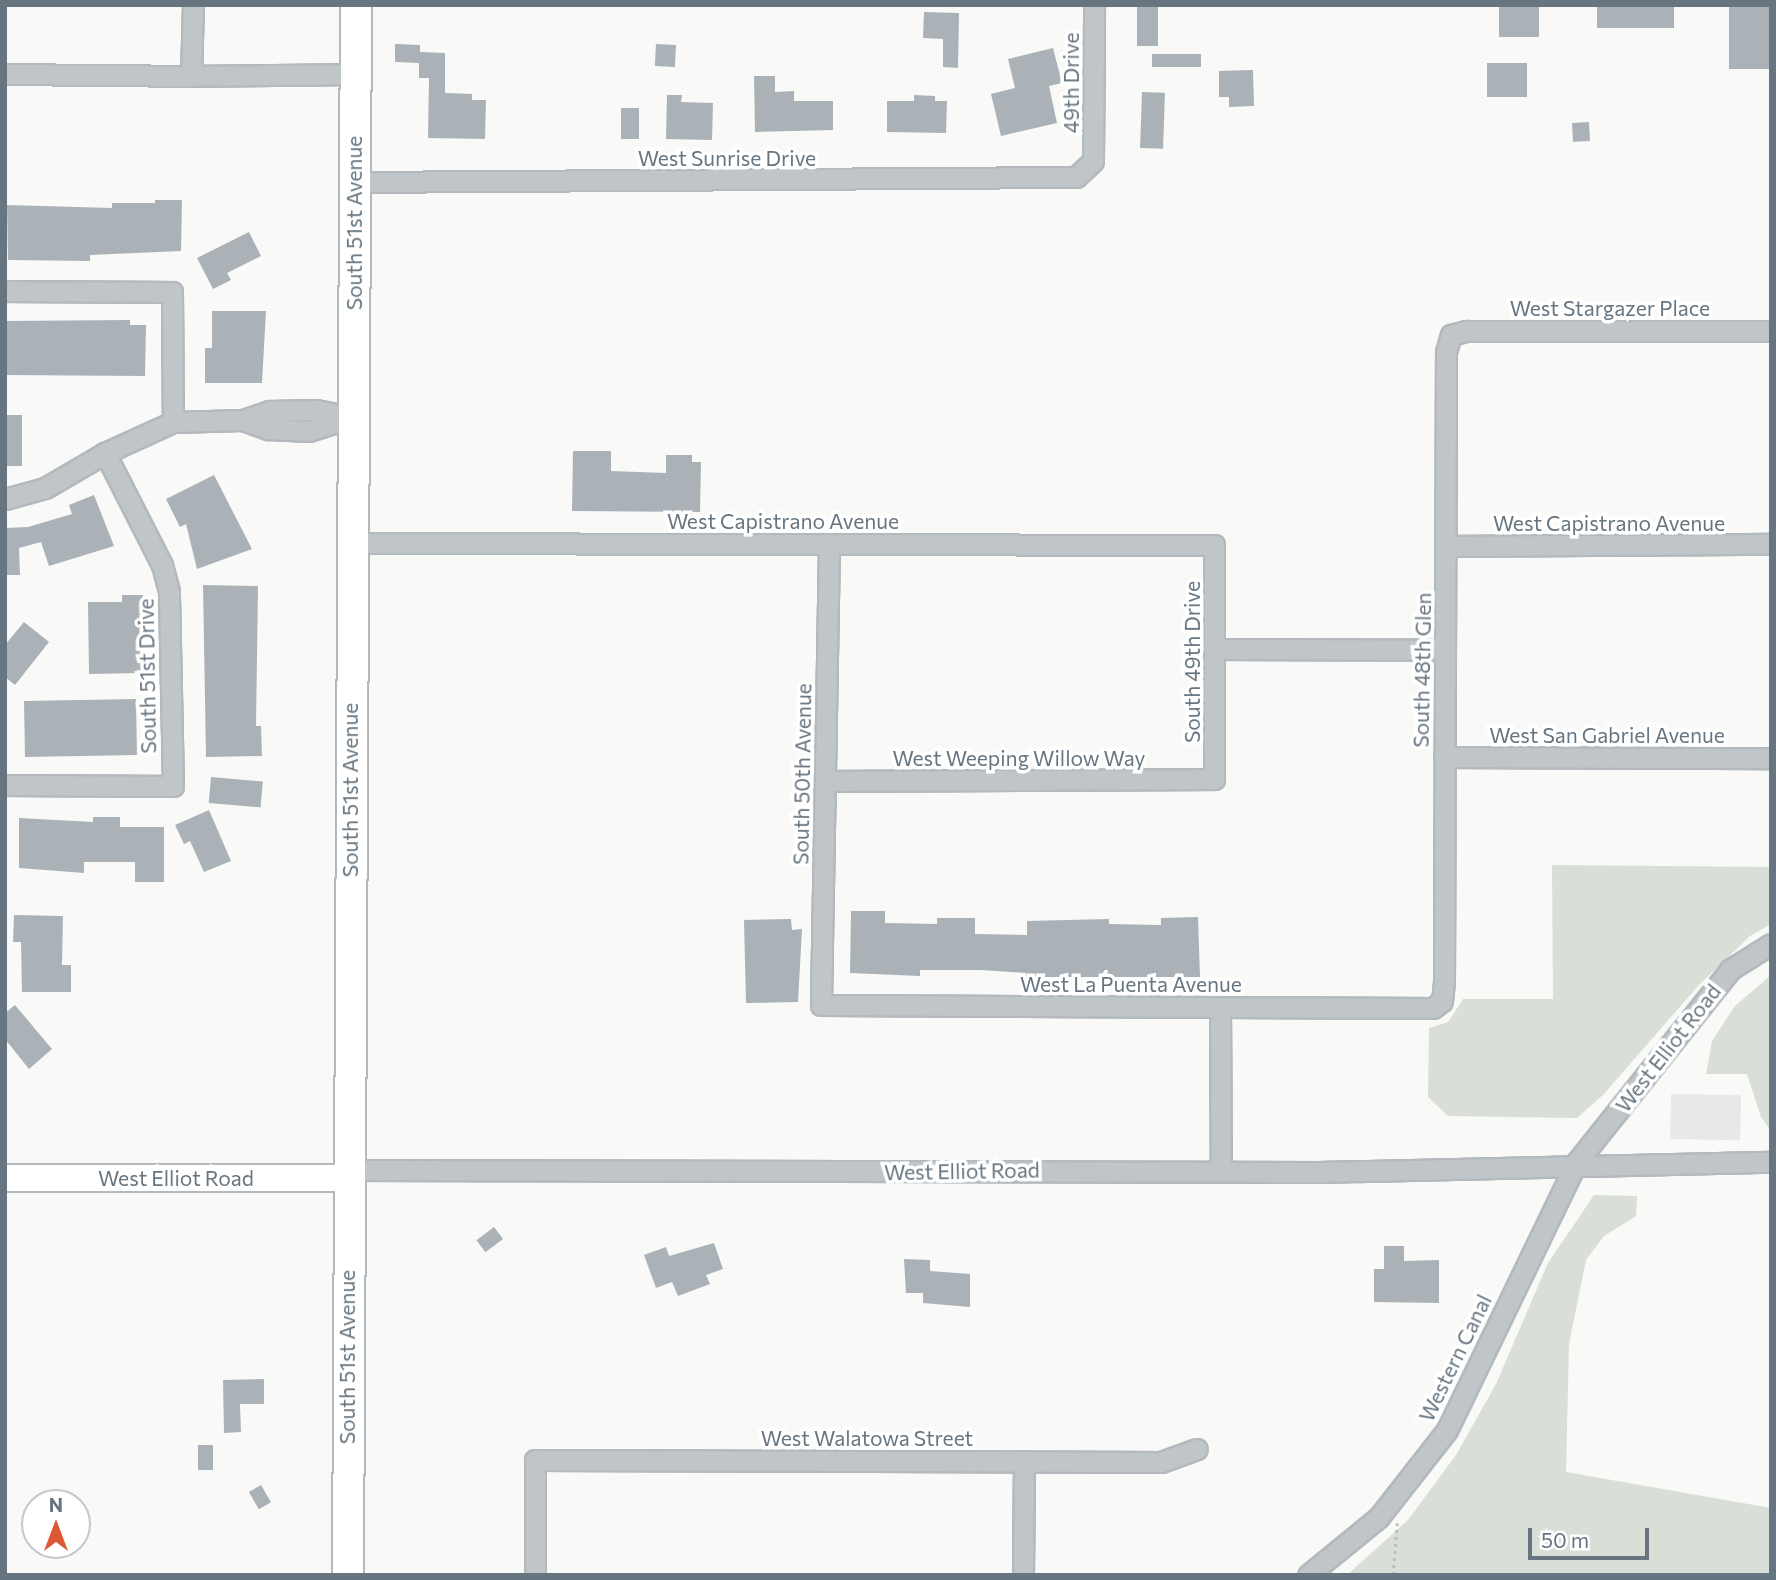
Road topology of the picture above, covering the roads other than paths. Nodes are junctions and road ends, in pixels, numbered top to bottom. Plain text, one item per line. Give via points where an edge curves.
1 (193, 5) edge
2 (356, 5) edge
3 (1094, 5) edge
4 (5, 74) edge
5 (355, 74) junction
6 (191, 76) junction
7 (1093, 161) joint
8 (354, 182) junction
9 (5, 291) edge
10 (1771, 331) edge
11 (1451, 335) joint
12 (353, 417) junction
13 (173, 422) junction
14 (105, 453) junction
15 (5, 499) edge
16 (352, 543) junction
17 (828, 544) junction
18 (1771, 544) edge
19 (1214, 545) joint
20 (1447, 546) junction
21 (1215, 649) junction
22 (1445, 650) junction
23 (1444, 757) junction
24 (1771, 758) edge
25 (1214, 779) joint
26 (825, 781) junction
27 (5, 785) edge
28 (1771, 944) edge
29 (821, 1005) joint
30 (1440, 1006) joint
31 (1220, 1007) junction
32 (1771, 1162) edge
33 (1576, 1163) junction
34 (1221, 1171) junction
35 (347, 1174) junction
36 (5, 1178) edge
37 (1197, 1449) dead end
38 (1024, 1461) junction
39 (348, 1575) edge
40 (534, 1575) edge
41 (1023, 1575) edge
42 (1308, 1575) edge

1 - 6 street
2 - 5 main road, South 51st Avenue
3 - 7 street, 49th Drive
4 - 6 street
5 - 6 street
5 - 8 main road, South 51st Avenue
7 - 8 street, West Sunrise Drive via 1076,177 1047,180
8 - 12 main road, South 51st Avenue
9 - 13 street via 172,292
10 - 11 street, West Stargazer Place via 1466,331
11 - 20 street, South 48th Glen via 1447,352
12 - 13 street via 316,410 269,411 243,420
12 - 16 main road, South 51st Avenue
13 - 14 street
14 - 15 street via 45,488
14 - 27 street, South 51st Drive via 157,555 169,591 173,786
16 - 17 street, West Capistrano Avenue
16 - 35 main road, South 51st Avenue
17 - 19 street, West Capistrano Avenue
17 - 26 street, South 50th Avenue
18 - 20 street, West Capistrano Avenue
19 - 21 street, South 49th Drive
20 - 22 street, South 48th Glen
21 - 22 street
21 - 25 street, South 49th Drive
22 - 23 street, South 48th Glen
23 - 24 street, West San Gabriel Avenue
23 - 30 street, South 48th Glen
25 - 26 street, West Weeping Willow Way
26 - 29 street, South 50th Avenue
28 - 33 street, West Elliot Road via 1731,969
29 - 31 street, West La Puenta Avenue
30 - 31 street, West La Puenta Avenue
31 - 34 street
32 - 33 street, West Elliot Road
33 - 34 street, West Elliot Road via 1518,1169
33 - 42 street, Western Canal via 1447,1430 1369,1526
34 - 35 street, West Elliot Road
35 - 36 main road, West Elliot Road
35 - 39 main road, South 51st Avenue
37 - 38 street, West Walatowa Street via 1161,1462
38 - 40 street, West Walatowa Street via 535,1460
38 - 41 street

